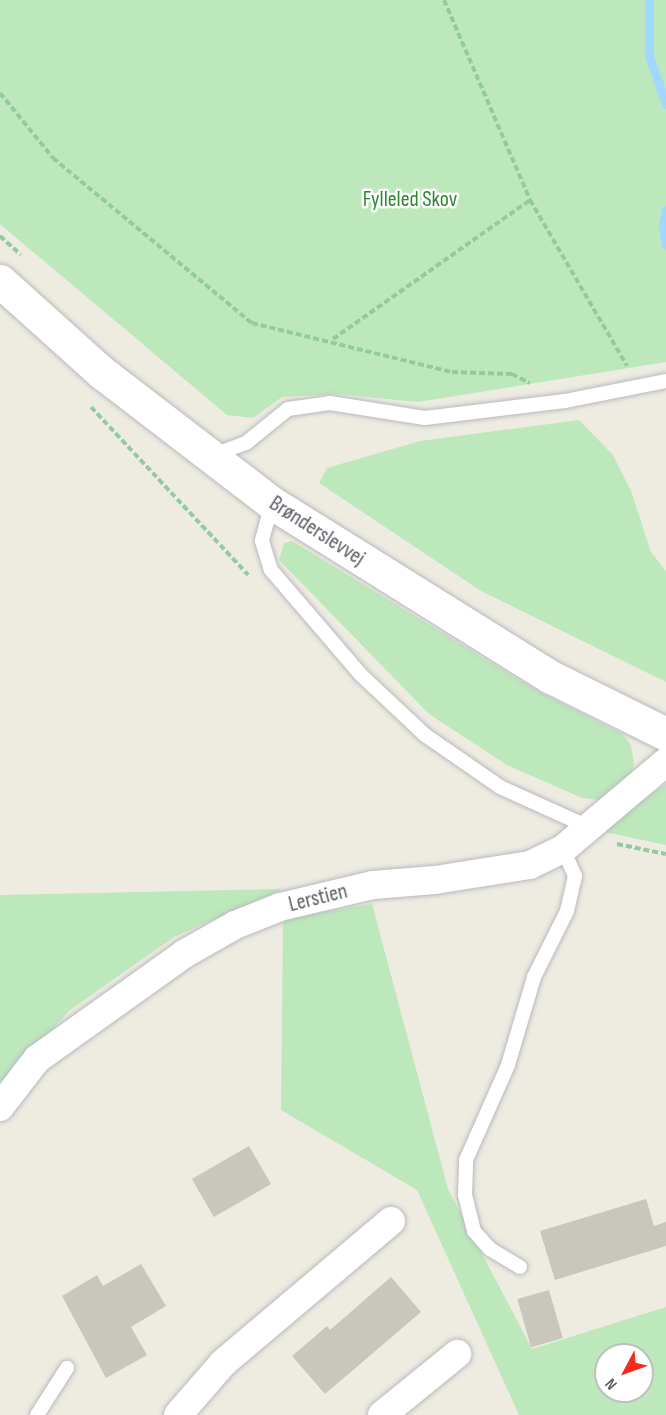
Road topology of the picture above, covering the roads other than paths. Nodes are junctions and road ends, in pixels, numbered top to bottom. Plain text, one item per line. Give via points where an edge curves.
1 (0, 281) edge
2 (666, 381) edge
3 (210, 456) junction
4 (272, 503) junction
5 (666, 735) edge
6 (666, 762) edge
7 (588, 827) junction
8 (563, 849) junction
9 (0, 1107) edge
10 (391, 1221) dead end
11 (520, 1267) dead end
12 (457, 1354) dead end
13 (67, 1368) dead end
14 (37, 1415) edge
15 (178, 1415) edge
16 (382, 1415) edge

1 - 3 main road, Brønderslevvej via 101,372
2 - 3 lane via 565,401 425,418 330,403 288,409 246,444
3 - 4 main road, Brønderslevvej
4 - 5 main road, Brønderslevvej via 549,676
4 - 7 lane via 262,542 271,570 360,674 425,735 500,787
6 - 7 street, Lerstien
7 - 8 street, Lerstien
8 - 9 street, Lerstien via 530,865 374,885 280,907 235,925 184,954 37,1059
8 - 11 lane via 575,876 567,911 534,977 508,1065 466,1160 465,1195 474,1231 490,1249
10 - 15 street via 223,1363
12 - 16 street
13 - 14 lane

